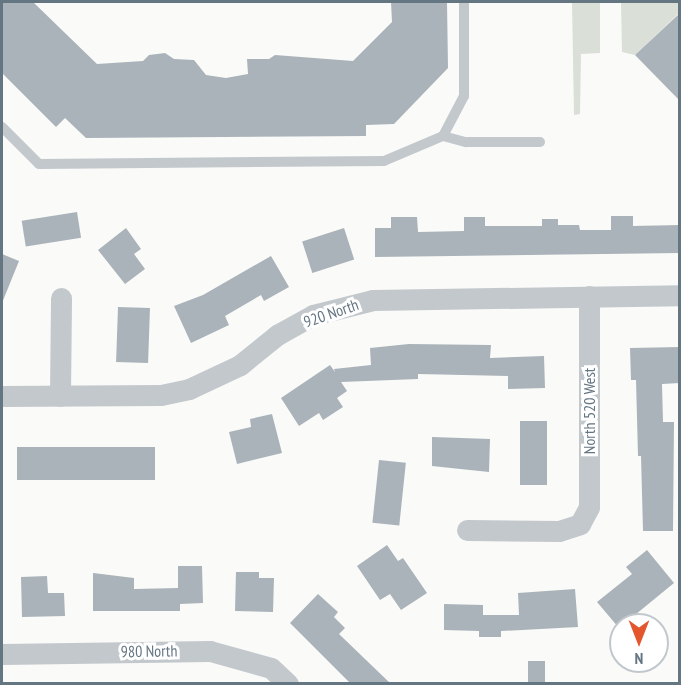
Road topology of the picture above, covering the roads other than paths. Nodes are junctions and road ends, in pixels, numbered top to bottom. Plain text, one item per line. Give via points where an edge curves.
1 (464, 2) edge
2 (2, 127) edge
3 (443, 136) junction
4 (540, 142) dead end
5 (680, 295) edge
6 (589, 296) junction
7 (61, 298) dead end
8 (2, 396) edge
9 (60, 396) junction
10 (467, 531) dead end
11 (2, 654) edge
12 (288, 684) edge

1 - 3 lane via 464,96
2 - 3 lane via 39,164 384,160
3 - 4 lane via 488,143
5 - 6 street, 920 North
6 - 9 street, 920 North via 353,303 313,315 278,335 240,365 189,389 161,395
6 - 10 street, North 520 West via 589,507 580,524 559,531
7 - 9 street
8 - 9 street, 920 North
11 - 12 street, 980 North via 210,651 271,668

